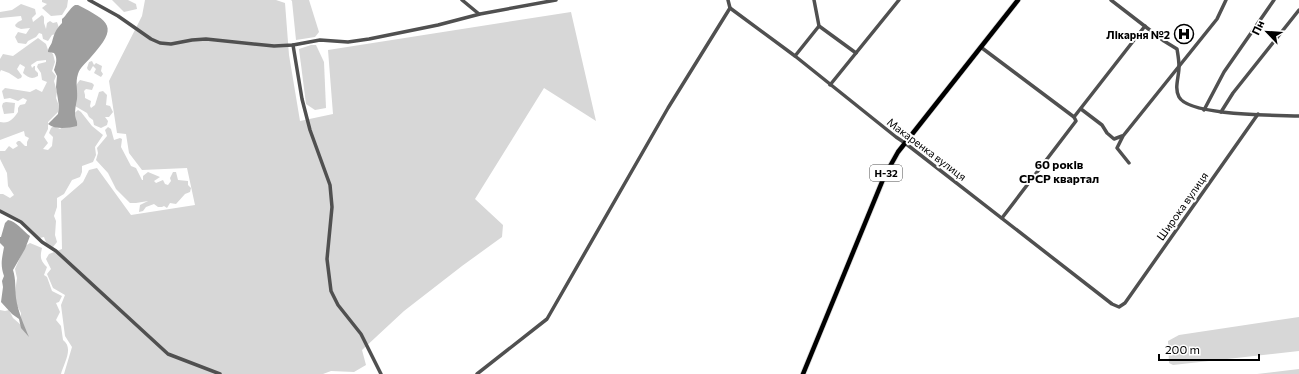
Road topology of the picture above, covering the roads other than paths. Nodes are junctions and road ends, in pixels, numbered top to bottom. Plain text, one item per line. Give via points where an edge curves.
1 (89, 0) edge
2 (462, 0) edge
3 (556, 0) edge
4 (728, 0) edge
5 (814, 0) edge
6 (899, 0) edge
7 (1018, 0) edge
8 (1111, 0) edge
9 (1226, 0) edge
10 (1274, 0) edge
11 (1117, 2) edge
12 (730, 8) junction
13 (1299, 10) edge
14 (479, 14) junction
15 (819, 26) junction
16 (1144, 26) junction
17 (293, 45) junction
18 (982, 48) junction
19 (856, 53) junction
20 (795, 56) junction
21 (1179, 66) junction
22 (830, 85) junction
23 (1080, 109) junction
24 (1204, 110) junction
25 (1221, 112) junction
26 (1258, 114) junction
27 (1299, 116) edge
28 (1074, 117) junction
29 (1123, 136) junction
30 (906, 143) junction
31 (1129, 164) dead end
32 (0, 211) edge
33 (1002, 218) junction
34 (1119, 307) joint
35 (220, 374) edge
36 (381, 374) edge
37 (477, 374) edge
38 (803, 374) edge

1 - 17 street via 160,43 206,39 274,46
2 - 14 street
3 - 14 street
4 - 12 street
5 - 15 street
6 - 19 street
7 - 18 main road, Н-32
8 - 11 street
9 - 21 street via 1217,19
10 - 24 street via 1224,72
11 - 16 street
12 - 20 street, Макаренка вулиця
12 - 37 street via 668,108 547,319
13 - 25 street via 1233,93
14 - 17 street via 368,39 348,42 320,40
15 - 19 street
15 - 20 street
16 - 21 street via 1177,48
16 - 23 street
17 - 36 street via 310,130 330,185 332,207 327,259 331,291 338,305 361,334
18 - 28 street
18 - 30 main road, Н-32
19 - 22 street
20 - 22 street, Макаренка вулиця
21 - 24 street via 1179,98 1188,105
21 - 29 street
22 - 30 street, Макаренка вулиця
23 - 28 street
23 - 29 street via 1102,125 1114,140
24 - 25 street
25 - 26 street
26 - 27 street
26 - 34 street, Широка вулиця via 1125,303
28 - 33 street via 1076,121
29 - 31 street via 1117,148
30 - 33 street, Макаренка вулиця
30 - 38 main road, Н-32 via 884,178
32 - 35 street via 21,222 168,354
33 - 34 street, Макаренка вулиця

